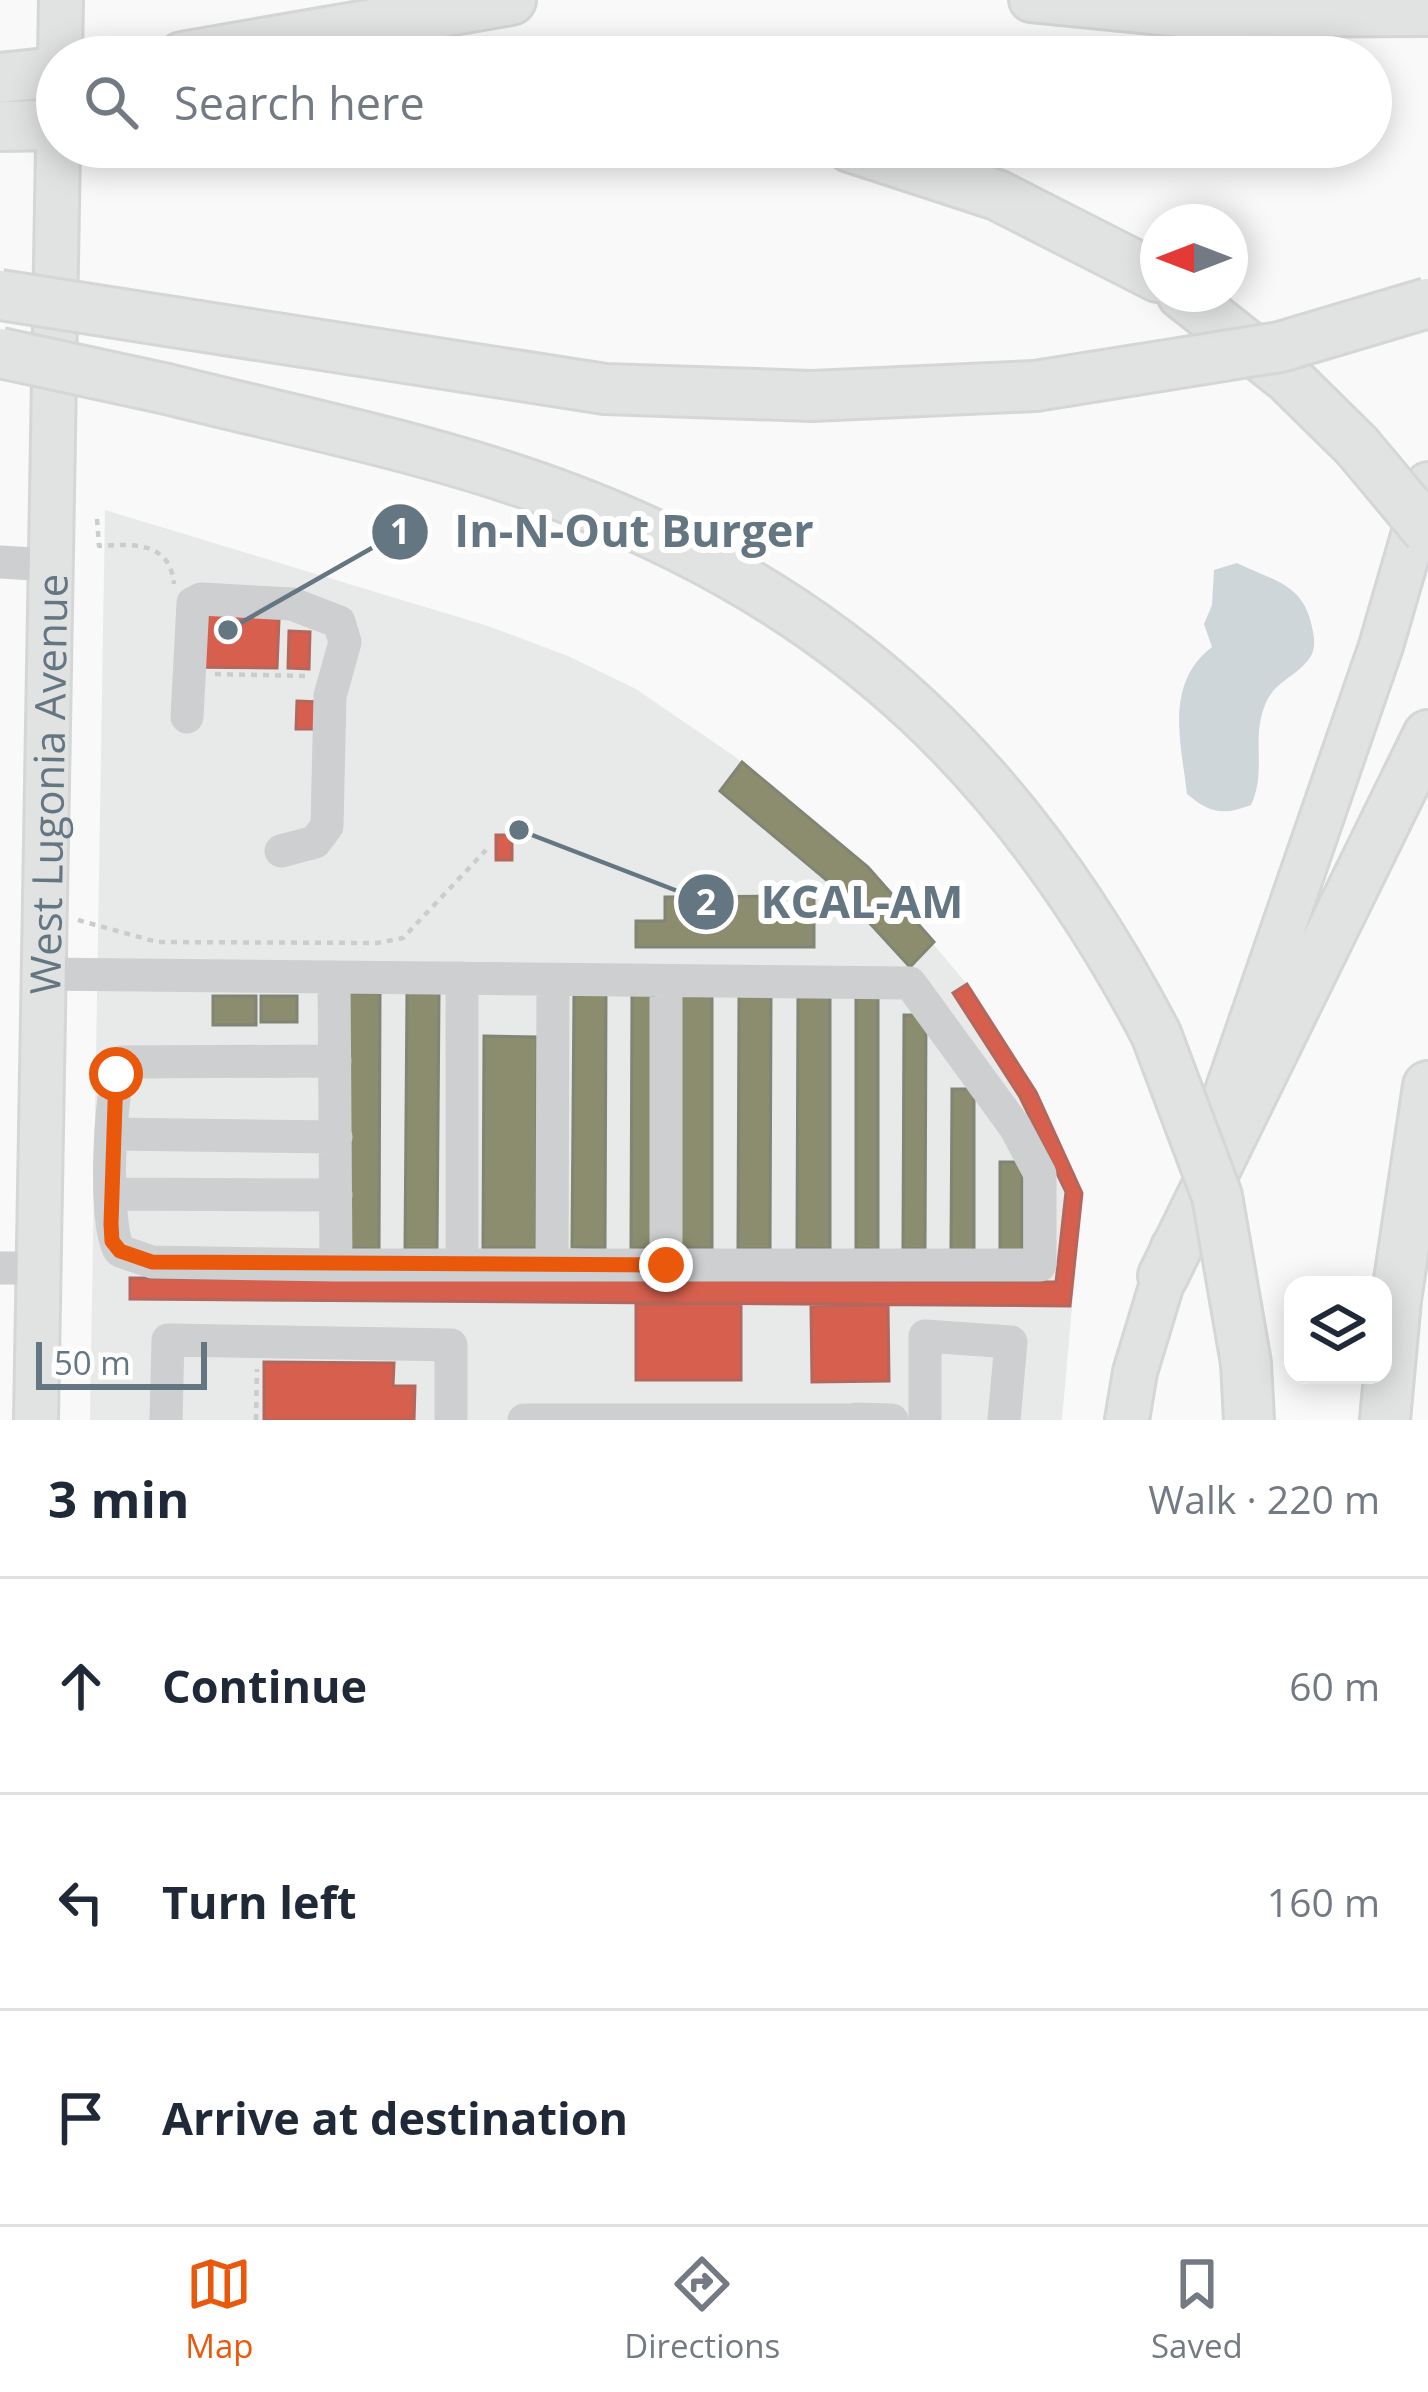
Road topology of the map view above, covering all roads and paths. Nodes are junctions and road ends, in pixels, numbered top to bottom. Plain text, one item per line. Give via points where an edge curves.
1 (61, 0) edge
2 (511, 0) edge
3 (1031, 0) edge
4 (1428, 14) edge
5 (60, 36) edge
6 (303, 36) edge
7 (36, 74) edge
8 (0, 78) edge
9 (36, 125) edge
10 (0, 126) edge
11 (58, 168) edge
12 (915, 168) edge
13 (1140, 268) edge
14 (0, 295) edge
15 (1428, 303) edge
16 (1205, 312) edge
17 (0, 353) edge
18 (1428, 484) edge
19 (1428, 531) edge
20 (0, 562) edge
21 (50, 566) junction
22 (343, 656) junction
23 (187, 718) dead end
24 (1428, 735) edge
25 (486, 850) dead end
26 (43, 916) junction
27 (42, 974) junction
28 (334, 977) junction
29 (462, 978) junction
30 (553, 980) junction
31 (667, 981) junction
32 (335, 1061) junction
33 (1428, 1086) edge
34 (113, 1133) junction
35 (336, 1137) junction
36 (111, 1194) junction
37 (336, 1196) junction
38 (336, 1265) junction
39 (462, 1265) junction
40 (553, 1265) junction
41 (666, 1265) junction
42 (19, 1268) edge
43 (1163, 1276) junction
44 (256, 1363) dead end
45 (682, 1419) edge
46 (856, 1419) edge
47 (36, 1420) edge
48 (166, 1420) edge
49 (256, 1420) edge
50 (451, 1420) edge
51 (524, 1420) edge
52 (892, 1420) edge
53 (925, 1420) edge
54 (1004, 1420) edge
55 (1127, 1420) edge
56 (1249, 1420) edge
57 (1385, 1420) edge

1 - 5 main road
2 - 6 highway
3 - 4 main road via 1183,15
7 - 8 highway
9 - 10 highway
11 - 21 main road, West Lugonia Avenue
12 - 13 highway via 998,195
14 - 15 highway, bridge via 605,389 812,396 1035,386 1280,347
16 - 19 highway, bridge via 1357,446
17 - 56 highway, bridge via 460,463 570,499 680,545 773,597 862,661 986,777 1063,873 1156,1034 1216,1196
18 - 43 main road
20 - 21 street
21 - 26 main road, West Lugonia Avenue
22 - 22 street via 339,846 299,857 281,850 315,842 327,826 330,696
22 - 23 street via 345,631 323,613 202,599 190,613
24 - 43 highway
25 - 26 path via 403,938 377,943 158,942
26 - 27 main road, West Lugonia Avenue
27 - 28 street
27 - 42 main road, West Lugonia Avenue
28 - 29 street
28 - 32 street
29 - 30 street
29 - 39 street
30 - 31 street
30 - 40 street
31 - 41 street
31 - 41 street via 910,983 1040,1174 1040,1265
32 - 34 street via 131,1058 116,1074
32 - 35 street
33 - 57 highway
34 - 35 street
34 - 36 street
35 - 37 street
36 - 37 street
36 - 38 street via 112,1241 133,1257
37 - 38 street
38 - 39 street
39 - 40 street
40 - 41 street
42 - 47 main road, West Lugonia Avenue
43 - 55 main road
44 - 49 path
45 - 46 street
45 - 51 street
46 - 52 street
48 - 50 street via 168,1340 452,1345
53 - 54 street via 925,1336 1011,1342

